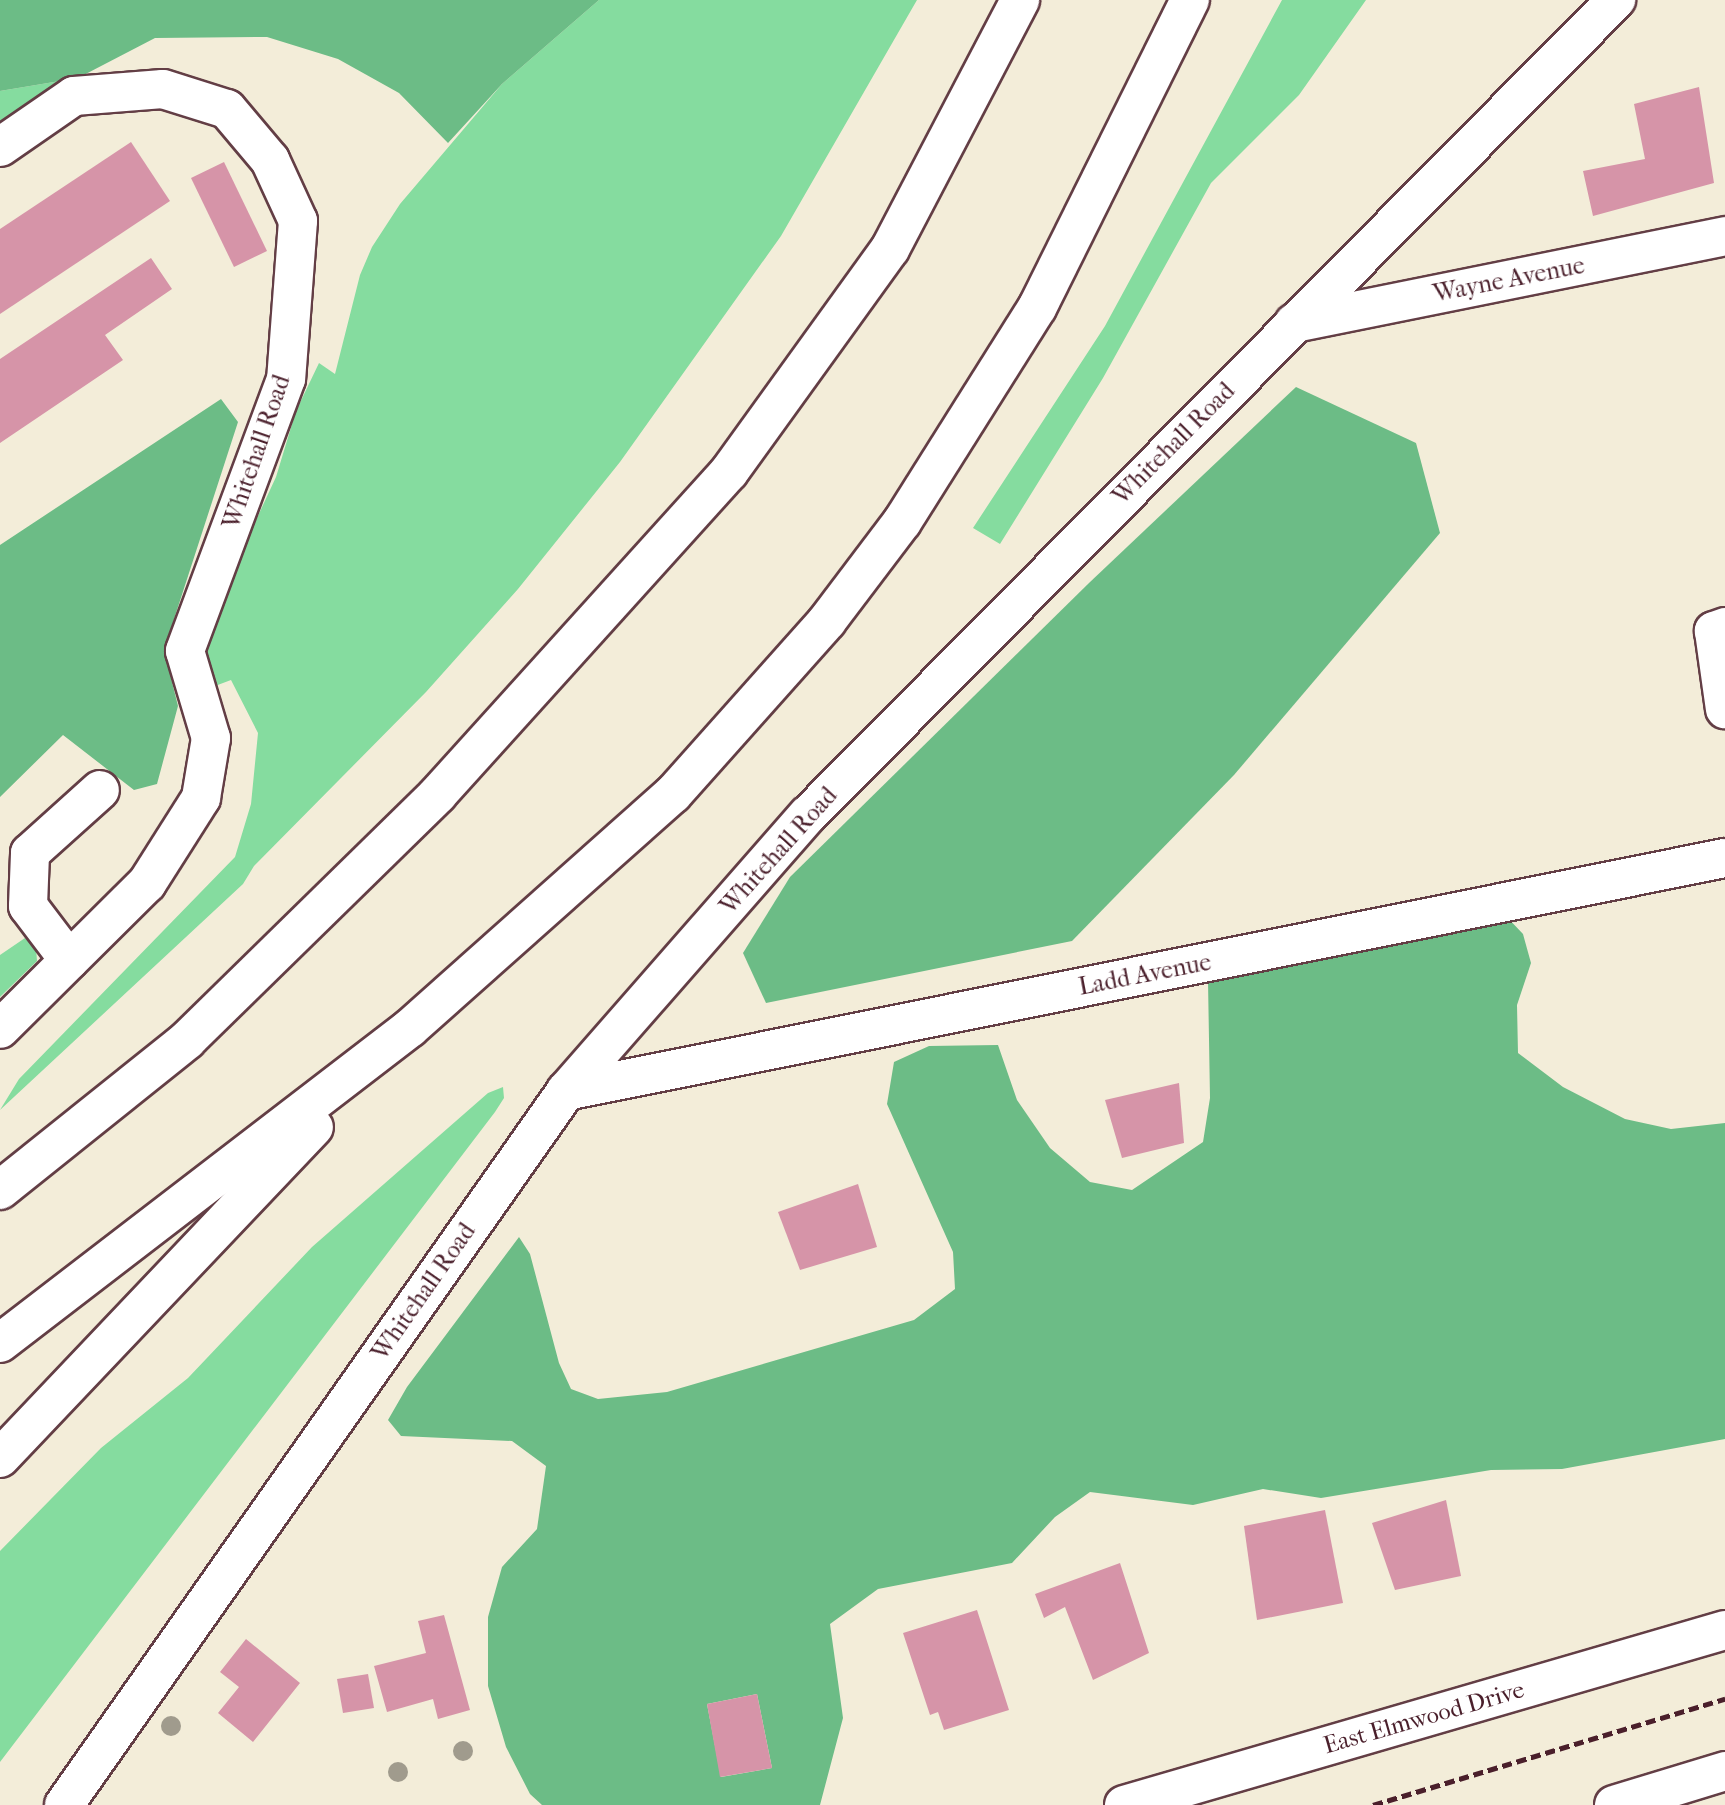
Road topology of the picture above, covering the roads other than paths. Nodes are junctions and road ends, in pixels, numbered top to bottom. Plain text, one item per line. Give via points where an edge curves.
1 (1020, 0) edge
2 (1190, 0) edge
3 (1616, 0) edge
4 (0, 148) edge
5 (1725, 236) edge
6 (1294, 323) junction
7 (1725, 627) edge
8 (1725, 709) edge
9 (100, 790) dead end
10 (1725, 858) edge
11 (14, 915) edge
12 (69, 960) junction
13 (410, 1028) junction
14 (0, 1029) edge
15 (566, 1091) junction
16 (0, 1190) edge
17 (0, 1343) edge
18 (0, 1458) edge
19 (1725, 1630) edge
20 (1725, 1771) edge
21 (64, 1805) edge
22 (1124, 1805) edge
23 (1614, 1805) edge

1 - 16 main road via 890,249 729,472 438,794 187,1040
2 - 13 main road via 1037,308 902,522 835,610 673,794
3 - 6 main road, Whitehall Road
4 - 12 main road, Whitehall Road via 74,96 163,89 227,108 270,160 298,221 286,379 184,651 211,738 201,798 147,883
5 - 6 main road, Wayne Avenue
6 - 15 main road, Whitehall Road via 808,815
7 - 8 main road via 1714,631
9 - 11 main road via 30,853
10 - 15 main road, Ladd Avenue
11 - 12 main road
12 - 14 main road, Whitehall Road
13 - 17 main road
13 - 18 main road
15 - 21 main road, Whitehall Road
19 - 22 main road, East Elmwood Drive
20 - 23 main road

